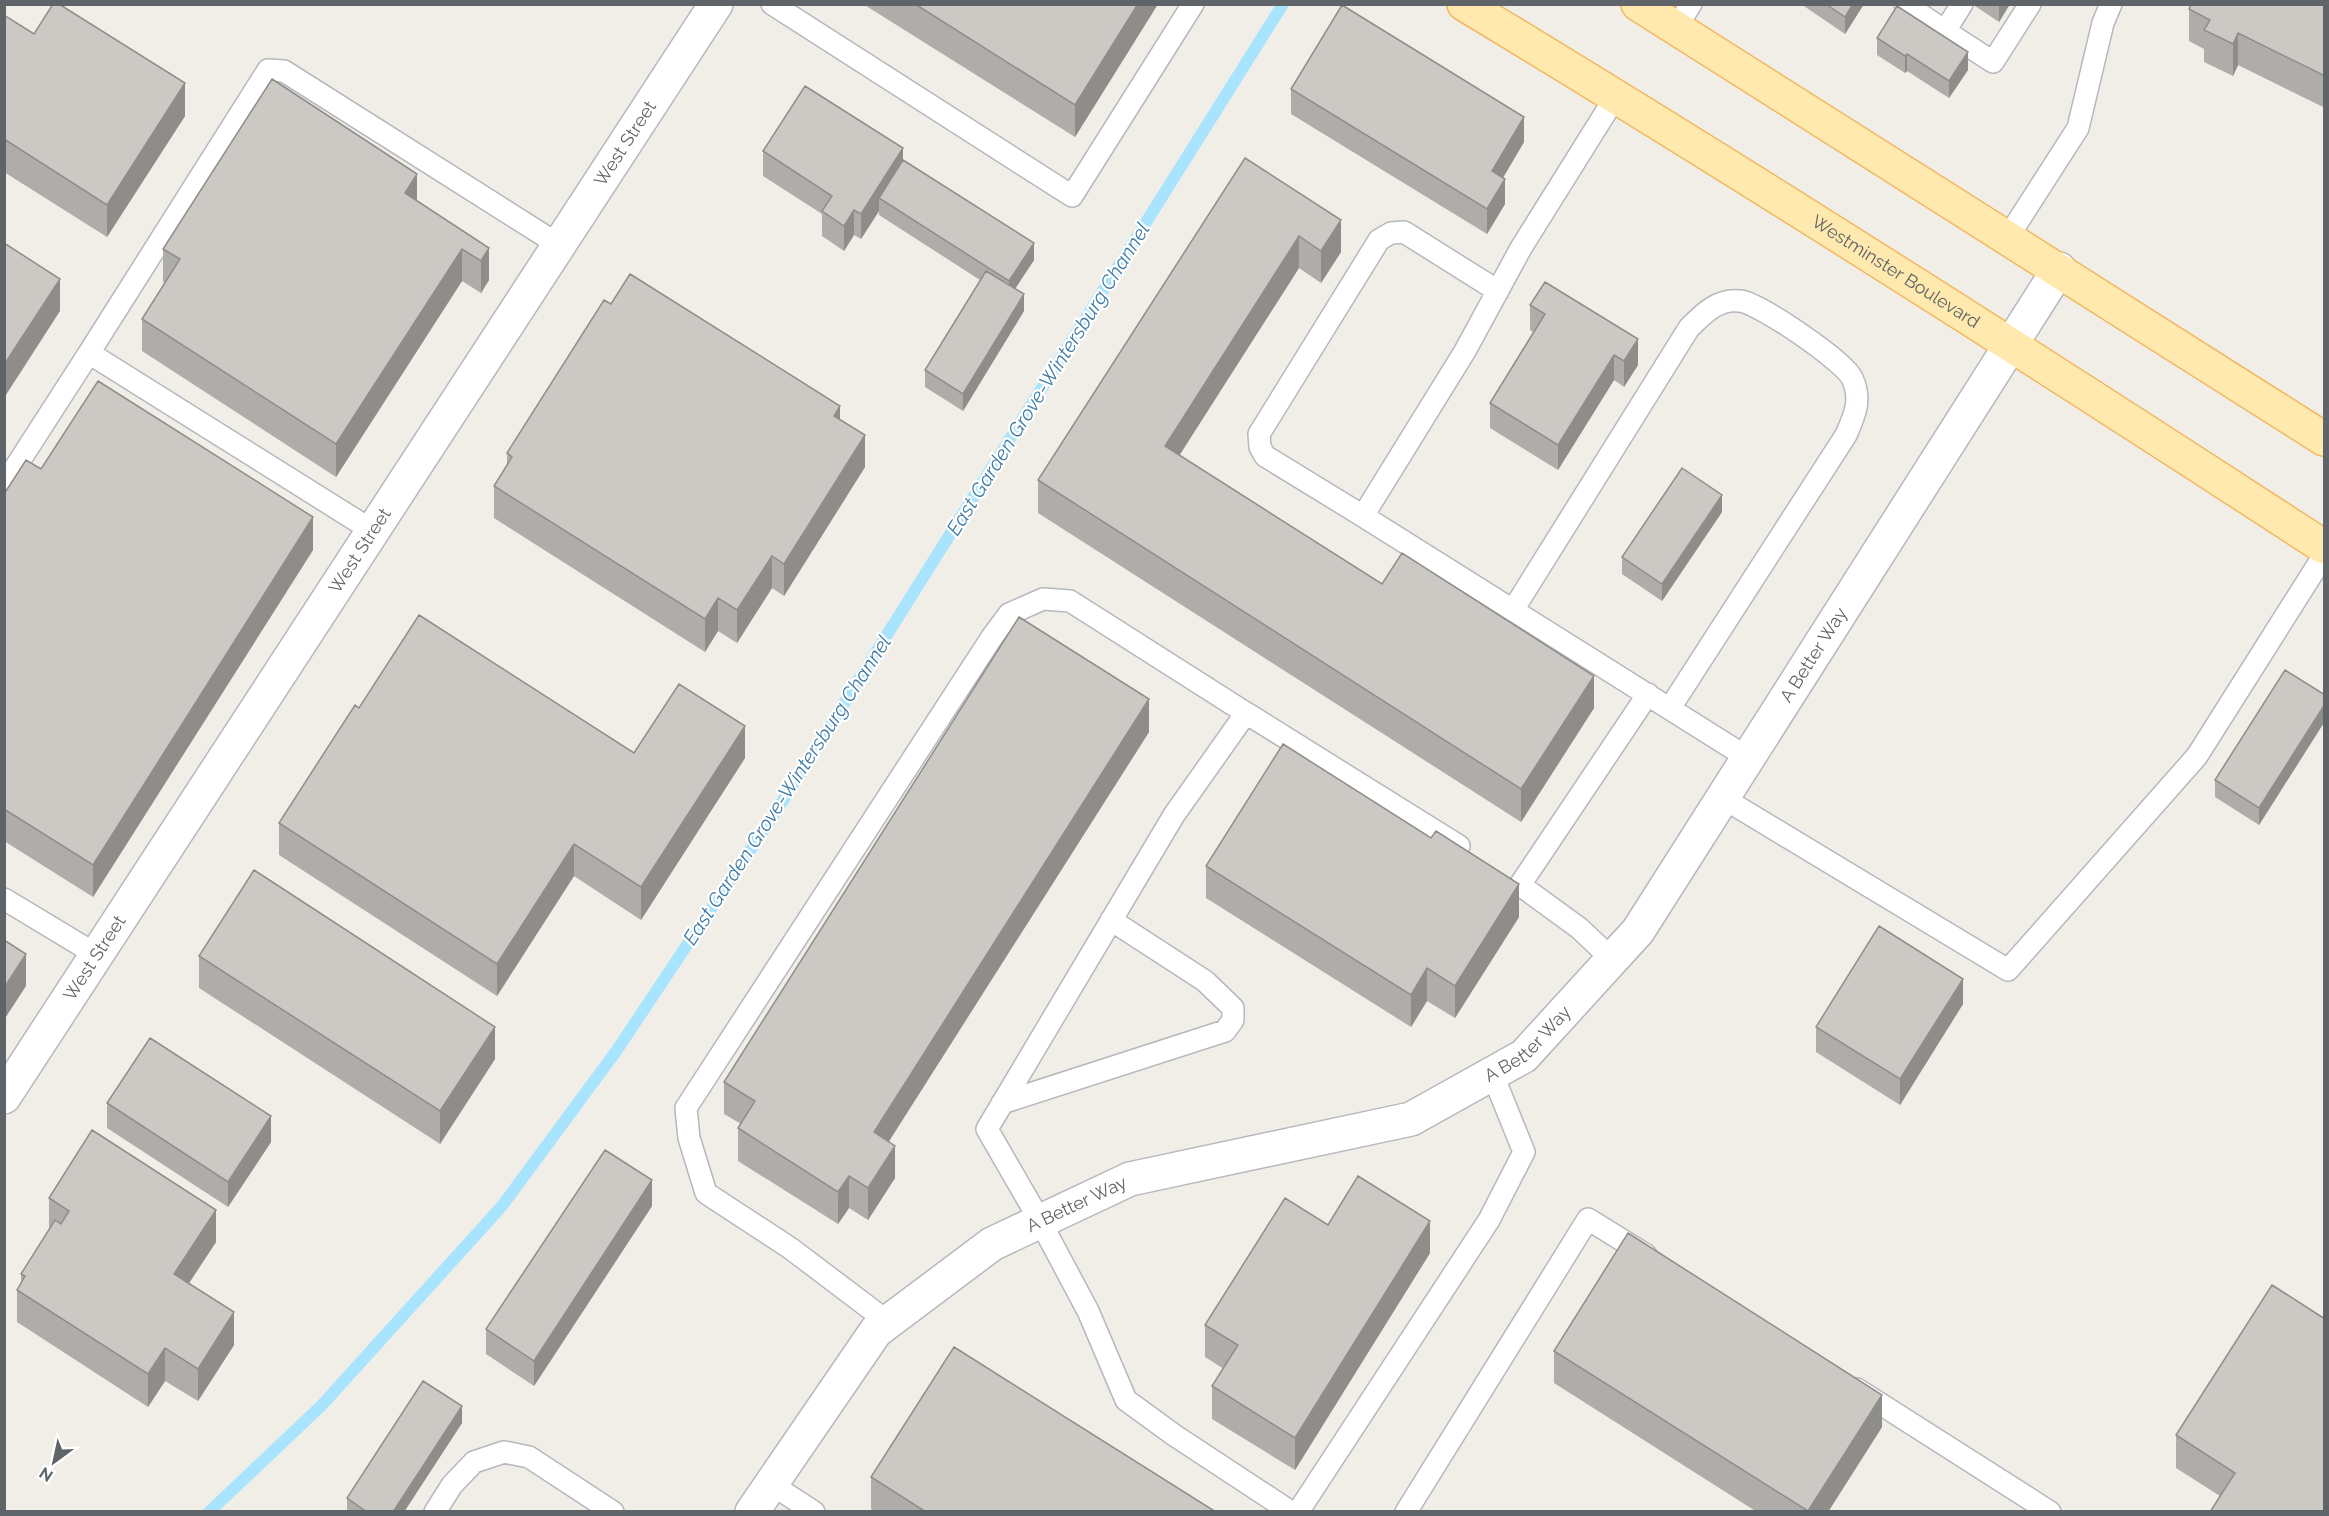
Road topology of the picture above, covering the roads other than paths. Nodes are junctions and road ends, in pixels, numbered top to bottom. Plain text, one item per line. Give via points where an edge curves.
1 (716, 4) edge
2 (772, 4) edge
3 (1193, 4) edge
4 (1464, 4) edge
5 (1638, 4) edge
6 (1905, 4) edge
7 (1962, 4) edge
8 (2030, 4) edge
9 (2110, 4) edge
10 (1684, 16) edge
11 (1945, 31) junction
12 (1616, 96) junction
13 (2008, 237) junction
14 (559, 245) junction
15 (2059, 269) junction
16 (1498, 291) junction
17 (2012, 344) junction
18 (89, 352) junction
19 (2325, 438) edge
20 (4, 485) edge
21 (1364, 516) junction
22 (373, 531) junction
23 (2325, 547) edge
24 (2325, 555) edge
25 (1513, 610) junction
26 (1648, 694) junction
27 (1670, 708) junction
28 (1246, 713) junction
29 (1748, 758) junction
30 (1723, 798) junction
31 (1472, 854) edge
32 (1501, 873) edge
33 (1520, 885) junction
34 (4, 899) edge
35 (1111, 920) junction
36 (97, 955) junction
37 (1612, 959) junction
38 (1492, 1073) junction
39 (4, 1097) edge
40 (1002, 1103) junction
41 (1040, 1221) junction
42 (1664, 1267) edge
43 (888, 1322) junction
44 (1842, 1380) edge
45 (771, 1484) junction
46 (435, 1512) edge
47 (613, 1512) edge
48 (752, 1512) edge
49 (814, 1512) edge
50 (1291, 1512) edge
51 (1298, 1512) edge
52 (1406, 1512) edge
53 (2050, 1512) edge

1 - 14 street, West Street
2 - 3 lane via 1072,196
4 - 12 main road, Westminster Boulevard
5 - 10 main road
6 - 11 lane
7 - 11 lane
8 - 11 lane via 1993,62
9 - 13 lane via 2078,128
10 - 13 main road
12 - 16 lane
12 - 17 main road, Westminster Boulevard
13 - 15 main road
14 - 18 lane via 284,71 268,70
14 - 22 street, West Street
15 - 17 street, A Better Way
15 - 19 main road
16 - 21 lane
16 - 21 lane via 1404,232 1391,233 1380,240 1258,434 1265,456
17 - 23 main road, Westminster Boulevard
17 - 29 street, A Better Way
18 - 20 lane
18 - 22 lane
21 - 25 lane
22 - 36 street, West Street
24 - 30 lane via 2197,756 2008,970
25 - 26 lane
25 - 27 lane via 1689,328 1707,309 1740,301 1801,334 1852,377 1857,410 1846,435
26 - 27 lane
26 - 33 lane
27 - 29 lane
28 - 31 lane
28 - 35 lane via 1174,815
28 - 43 lane via 1070,601 1043,599 1009,614 686,1108 689,1138 706,1193 790,1248
29 - 30 street, A Better Way
30 - 37 street, A Better Way via 1638,931
32 - 33 lane
33 - 37 lane via 1579,928
34 - 36 lane
35 - 40 lane
35 - 40 lane via 1205,981 1233,1008 1233,1020 1225,1031
36 - 39 street, West Street
37 - 38 street, A Better Way via 1524,1056
38 - 41 street, A Better Way via 1411,1119 1130,1179
38 - 51 lane via 1524,1152 1489,1220
40 - 41 lane via 987,1129
41 - 43 street, A Better Way via 992,1244
41 - 50 lane via 1088,1311 1126,1400
42 - 52 lane via 1588,1219
43 - 45 street, A Better Way via 876,1331
44 - 53 lane
45 - 48 street, A Better Way
45 - 49 lane
46 - 47 lane via 452,1485 474,1462 504,1452 529,1457

